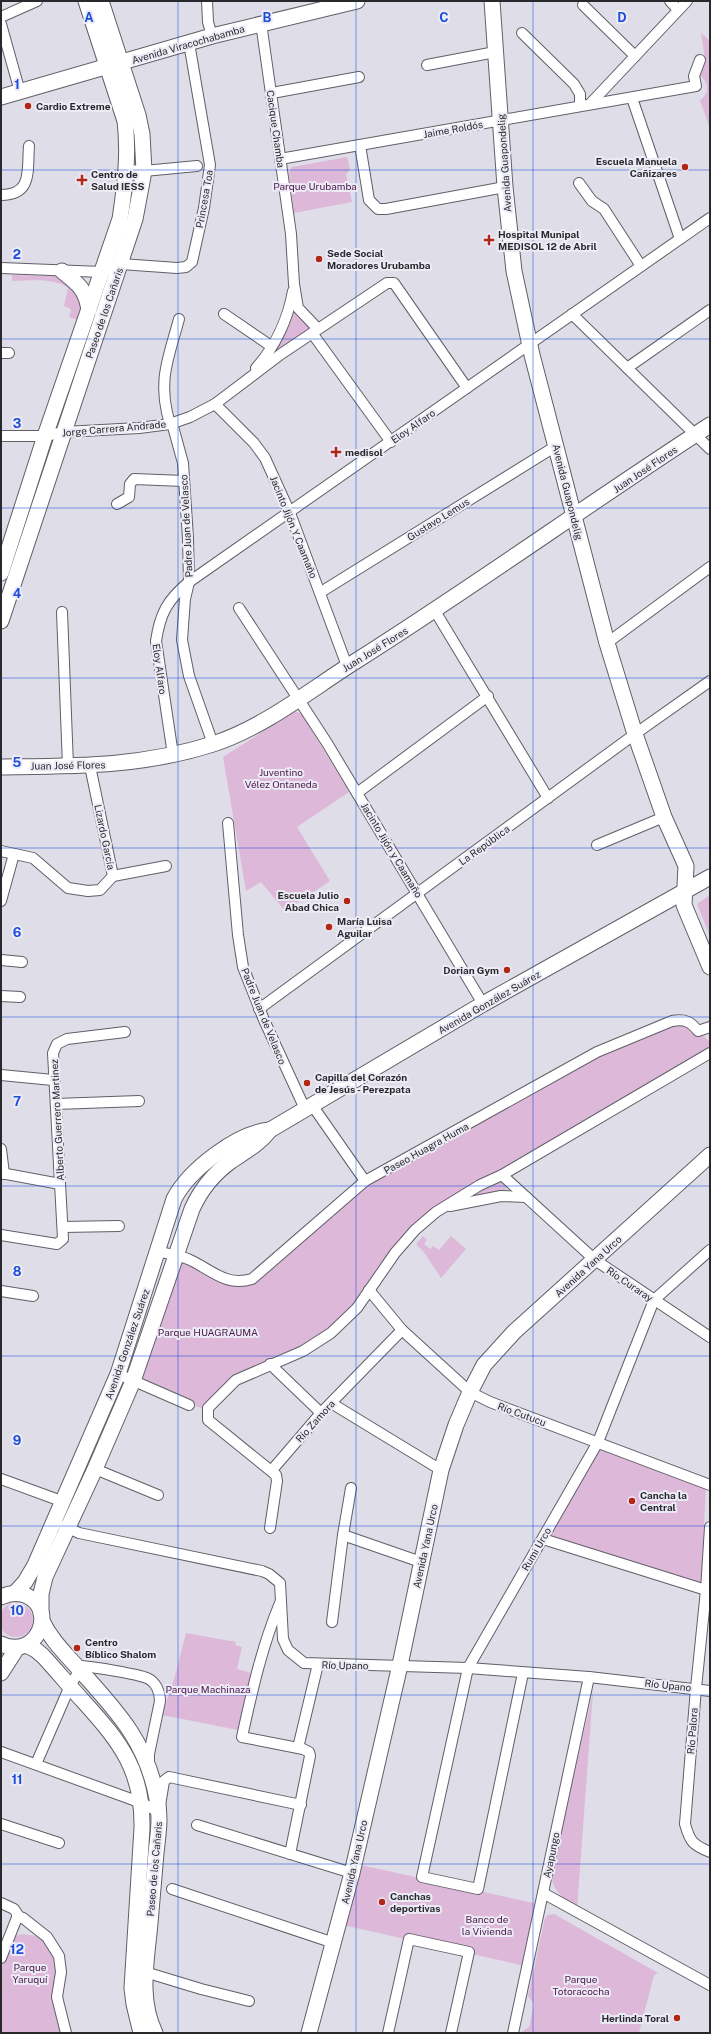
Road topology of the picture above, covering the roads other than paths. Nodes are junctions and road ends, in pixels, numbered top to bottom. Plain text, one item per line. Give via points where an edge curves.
1 (37, 1) edge
2 (86, 1) edge
3 (101, 1) edge
4 (207, 1) edge
5 (357, 1) edge
6 (492, 1) edge
7 (670, 1) edge
8 (687, 1) edge
9 (583, 5) dead end
10 (678, 10) junction
11 (1, 17) edge
12 (261, 23) junction
13 (1, 24) edge
14 (522, 34) dead end
15 (212, 36) junction
16 (189, 43) junction
17 (495, 52) junction
18 (635, 56) junction
19 (700, 60) dead end
20 (114, 64) junction
21 (427, 65) dead end
22 (359, 77) dead end
23 (20, 92) junction
24 (272, 93) junction
25 (1, 98) edge
26 (632, 98) junction
27 (585, 105) junction
28 (501, 121) junction
29 (360, 145) junction
30 (29, 146) dead end
31 (280, 159) junction
32 (197, 166) dead end
33 (127, 170) junction
34 (144, 171) junction
35 (579, 183) dead end
36 (505, 187) junction
37 (1, 195) edge
38 (710, 218) edge
39 (680, 239) junction
40 (121, 264) junction
41 (641, 266) junction
42 (1, 268) edge
43 (62, 271) junction
44 (102, 272) junction
45 (294, 284) junction
46 (89, 310) junction
47 (710, 310) edge
48 (224, 314) dead end
49 (572, 314) junction
50 (179, 319) dead end
51 (315, 331) junction
52 (530, 345) junction
53 (271, 346) junction
54 (628, 368) junction
55 (241, 382) junction
56 (467, 388) junction
57 (215, 404) junction
58 (171, 424) junction
59 (710, 425) edge
60 (64, 432) junction
61 (695, 435) junction
62 (1, 436) edge
63 (44, 436) junction
64 (391, 442) junction
65 (556, 446) junction
66 (710, 449) edge
67 (184, 481) junction
68 (117, 504) dead end
69 (290, 513) junction
70 (574, 516) junction
71 (2, 570) edge
72 (19, 570) junction
73 (709, 571) edge
74 (188, 582) junction
75 (321, 592) junction
76 (239, 608) dead end
77 (435, 610) junction
78 (62, 612) dead end
79 (1, 621) edge
80 (607, 643) junction
81 (347, 666) junction
82 (710, 681) edge
83 (488, 696) junction
84 (298, 698) junction
85 (635, 734) junction
86 (213, 744) junction
87 (173, 755) junction
88 (68, 766) junction
89 (90, 766) junction
90 (1, 767) edge
91 (357, 793) junction
92 (548, 798) junction
93 (664, 817) junction
94 (228, 823) dead end
95 (597, 845) dead end
96 (1, 851) edge
97 (14, 854) junction
98 (166, 866) dead end
99 (113, 876) junction
100 (710, 877) edge
101 (684, 892) junction
102 (417, 894) junction
103 (1, 901) edge
104 (1, 960) edge
105 (22, 962) dead end
106 (710, 967) edge
107 (1, 996) edge
108 (20, 997) dead end
109 (483, 1004) junction
110 (259, 1009) junction
111 (710, 1027) edge
112 (124, 1032) dead end
113 (710, 1053) edge
114 (1, 1075) edge
115 (53, 1080) junction
116 (139, 1101) dead end
117 (56, 1104) junction
118 (308, 1107) junction
119 (270, 1130) junction
120 (1, 1149) edge
121 (710, 1155) edge
122 (3, 1174) edge
123 (502, 1175) junction
124 (365, 1181) junction
125 (60, 1184) junction
126 (526, 1197) junction
127 (443, 1208) junction
128 (119, 1226) dead end
129 (63, 1227) junction
130 (1, 1235) edge
131 (710, 1250) edge
132 (158, 1251) junction
133 (176, 1256) junction
134 (595, 1260) junction
135 (369, 1290) junction
136 (1, 1291) edge
137 (33, 1296) dead end
138 (654, 1300) junction
139 (402, 1330) junction
140 (710, 1337) edge
141 (270, 1364) junction
142 (118, 1374) junction
143 (133, 1381) junction
144 (470, 1392) junction
145 (331, 1403) junction
146 (189, 1405) dead end
147 (322, 1413) junction
148 (598, 1442) junction
149 (96, 1470) junction
150 (272, 1470) junction
151 (441, 1470) junction
152 (1, 1479) edge
153 (710, 1485) edge
154 (351, 1488) dead end
155 (158, 1495) dead end
156 (64, 1502) junction
157 (61, 1525) junction
158 (710, 1527) edge
159 (270, 1528) dead end
160 (343, 1535) junction
161 (543, 1539) junction
162 (421, 1562) junction
163 (709, 1571) edge
164 (706, 1590) junction
165 (7, 1592) edge
166 (281, 1601) junction
167 (42, 1617) junction
168 (332, 1622) dead end
169 (1, 1644) edge
170 (22, 1647) junction
171 (318, 1664) junction
172 (400, 1665) junction
173 (468, 1668) junction
174 (79, 1669) junction
175 (1, 1672) edge
176 (523, 1673) junction
177 (589, 1677) junction
178 (70, 1686) junction
179 (696, 1688) junction
180 (710, 1691) edge
181 (298, 1748) junction
182 (1, 1752) edge
183 (36, 1764) junction
184 (149, 1768) junction
185 (142, 1804) junction
186 (301, 1805) junction
187 (159, 1812) junction
188 (1, 1824) edge
189 (197, 1826) dead end
190 (59, 1843) dead end
191 (710, 1852) edge
192 (290, 1854) junction
193 (352, 1873) junction
194 (172, 1889) dead end
195 (543, 1894) junction
196 (1, 1903) edge
197 (17, 1916) junction
198 (334, 1943) junction
199 (1, 1958) edge
200 (145, 1972) junction
201 (710, 1985) edge
202 (249, 2001) dead end
203 (66, 2033) edge
204 (141, 2033) edge
205 (155, 2033) edge
206 (309, 2033) edge
207 (388, 2033) edge
208 (451, 2033) edge
209 (513, 2033) edge

1 - 11 street
2 - 20 main road, Paseo de los Cañaris
3 - 20 main road, Paseo de los Cañaris
4 - 15 street
5 - 12 main road, Avenida Viracochabamba
6 - 17 main road, Avenida Guapondelig
7 - 10 street
8 - 10 street
9 - 18 street
10 - 18 street
12 - 15 main road, Avenida Viracochabamba
12 - 24 street, Cacique Chamba
13 - 23 street
14 - 27 street via 574,84
15 - 16 main road, Avenida Viracochabamba
16 - 20 main road, Avenida Viracochabamba
16 - 40 street, Princesa Toa via 210,165 192,262 186,267 177,268
17 - 21 street
17 - 28 main road, Avenida Guapondelig
18 - 27 street
19 - 26 street, Jaime Roldós via 694,76 696,86
20 - 23 main road, Avenida Viracochabamba
20 - 33 main road, Paseo de los Cañaris via 125,121
20 - 34 main road, Paseo de los Cañaris via 138,115
22 - 24 street
23 - 25 main road, Avenida Viracochabamba
24 - 31 street, Cacique Chamba
26 - 27 street, Jaime Roldós
26 - 39 street
27 - 28 street, Jaime Roldós
28 - 29 street, Jaime Roldós
28 - 36 main road, Avenida Guapondelig
29 - 31 street, Jaime Roldós
29 - 36 street via 369,200 378,209
30 - 37 street via 27,180 20,191 11,195
31 - 45 street, Cacique Chamba via 291,234
32 - 34 street
33 - 34 street
33 - 44 main road, Paseo de los Cañaris via 120,219
34 - 40 main road, Paseo de los Cañaris via 135,219
35 - 41 street via 592,201 604,209
36 - 52 main road, Avenida Guapondelig via 514,271
38 - 39 street, Eloy Alfaro
39 - 41 street, Eloy Alfaro
40 - 44 street, Princesa Toa
40 - 60 main road, Paseo de los Cañaris
41 - 49 street, Eloy Alfaro
42 - 43 street
43 - 44 street
43 - 46 main road via 87,295
44 - 46 main road, Paseo de los Cañaris
45 - 51 street, Cacique Chamba via 298,308
45 - 53 street, Cacique Chamba via 287,314
46 - 63 main road, Paseo de los Cañaris
47 - 54 street
48 - 53 street
49 - 52 street, Eloy Alfaro
49 - 54 street
50 - 58 street, Padre Juan de Velasco via 163,391
51 - 55 street, Jorge Carrera Andrade
51 - 56 street, Jorge Carrera Andrade via 387,283 394,283
51 - 64 street, Cacique Chamba
52 - 56 street, Eloy Alfaro
52 - 65 main road, Avenida Guapondelig
53 - 55 street, Cacique Chamba via 257,367
54 - 61 street
55 - 57 street, Jorge Carrera Andrade
56 - 64 street, Eloy Alfaro
57 - 58 street, Jorge Carrera Andrade
57 - 69 street, Jacinto Jijón Y Caamaño via 254,443 265,458
58 - 60 street, Jorge Carrera Andrade
58 - 67 street, Padre Juan de Velasco via 183,463
59 - 61 main road, Juan José Flores
60 - 63 street, Jorge Carrera Andrade
60 - 72 main road, Paseo de los Cañaris
61 - 66 street
61 - 70 main road, Juan José Flores
62 - 63 street, Jorge Carrera Andrade
63 - 71 main road, Paseo de los Cañaris
64 - 69 street, Eloy Alfaro
65 - 70 main road, Avenida Guapondelig
65 - 75 street, Gustavo Lemus
67 - 68 street via 134,479 130,484 129,497
67 - 74 street, Padre Juan de Velasco
69 - 74 street, Eloy Alfaro
69 - 75 street, Jacinto Jijón Y Caamaño
70 - 77 main road, Juan José Flores
70 - 80 main road, Avenida Guapondelig
71 - 72 street
72 - 79 main road, Paseo de los Cañaris
73 - 80 street
74 - 86 street, Padre Juan de Velasco via 182,621 184,657
74 - 87 street, Eloy Alfaro via 174,594 165,608 156,641
75 - 81 street, Jacinto Jijón Y Caamaño
76 - 84 street, Jacinto Jijón y Caamaño
77 - 81 main road, Juan José Flores
77 - 83 street
78 - 88 street
80 - 85 main road, Avenida Guapondelig
81 - 84 main road, Juan José Flores
82 - 85 street, La República
83 - 91 street
83 - 92 street
84 - 86 main road, Juan José Flores via 257,724
84 - 91 street, Jacinto Jijón y Caamaño
85 - 92 street, La República
85 - 93 main road, Avenida Guapondelig
86 - 87 main road, Juan José Flores
87 - 89 main road, Juan José Flores via 128,763
88 - 89 main road, Juan José Flores
88 - 90 main road, Juan José Flores
89 - 99 street, Lizardo García
91 - 102 street, Jacinto Jijón y Caamaño
92 - 102 street, La República
93 - 95 street
93 - 101 main road, Avenida Guapondelig via 686,866
94 - 110 street, Padre Juan de Velasco via 243,967
96 - 97 street, Lizardo García
97 - 99 street, Lizardo García via 33,858 68,888 100,890
97 - 103 street
98 - 99 street
100 - 101 main road, Avenida González Suárez
101 - 106 main road, Avenida Guapondelig via 684,905
101 - 109 main road, Avenida González Suárez
102 - 109 street, Jacinto Jijón y Caamaño
102 - 110 street, La República
104 - 105 street
107 - 108 street
109 - 118 main road, Avenida González Suárez
110 - 118 street, Padre Juan de Velasco
111 - 124 street, Paseo Huagra Huma via 698,1031 684,1019 672,1021 597,1052
112 - 115 street, Alberto Guerrero Martinez via 60,1041 52,1053
113 - 123 street
114 - 115 street
115 - 117 street, Alberto Guerrero Martinez
116 - 117 street
117 - 125 street, Alberto Guerrero Martinez
118 - 119 main road, Avenida González Suárez
118 - 124 street, Padre Juan de Velasco
119 - 132 main road, Avenida González Suárez via 256,1131 191,1174 174,1199
119 - 133 main road, Avenida González Suárez via 263,1139 217,1172 207,1184 192,1209
120 - 122 street
121 - 134 main road, Avenida Yana Urco
122 - 125 street
123 - 126 street, Río Curaray
123 - 127 street via 480,1185
124 - 133 street, Paseo Huagra Huma via 252,1279 240,1282 216,1276
125 - 129 street, Alberto Guerrero Martinez
126 - 127 street via 501,1196
126 - 134 street, Río Curaray
127 - 135 street via 415,1230
128 - 129 street
129 - 130 street, Alberto Guerrero Martinez via 62,1239 57,1244
131 - 138 street, Rumi Urco
132 - 133 street, Paseo Huagra Huma
132 - 142 main road, Avenida González Suárez
133 - 143 main road, Avenida González Suárez
134 - 138 street, Río Curaray
134 - 144 main road, Avenida Yana Urco via 514,1332 484,1365
135 - 139 street, Río Cutucu
135 - 141 street via 357,1308 331,1333 303,1351
136 - 137 street
138 - 140 street, Río Curaray
138 - 148 street, Rumi Urco
139 - 144 street, Río Cutucu
139 - 145 street, Río Zamora
141 - 147 street
141 - 150 street via 236,1380 208,1408 208,1420
142 - 143 street
142 - 156 main road, Avenida González Suárez
143 - 146 street
143 - 149 main road, Avenida González Suárez
144 - 148 street, Río Cutucu via 490,1402
144 - 151 main road, Avenida Yana Urco
145 - 147 street, Río Zamora
145 - 151 street
147 - 150 street, Río Zamora
148 - 153 street, Río Cutucu
148 - 161 street, Rumi Urco
149 - 155 street
149 - 157 main road, Avenida González Suárez
150 - 159 street via 277,1481
151 - 162 main road, Avenida Yana Urco
152 - 156 street
154 - 160 street
156 - 157 main road, Avenida González Suárez
157 - 165 main road, Avenida González Suárez via 25,1582
157 - 166 street, Río Upano via 79,1533 262,1571 280,1583
157 - 167 main road, Avenida González Suárez via 41,1594
158 - 163 street, Río Palora
160 - 162 street
160 - 168 street
161 - 164 street
161 - 173 street, Rumi Urco
162 - 172 main road, Avenida Yana Urco
163 - 164 street, Río Palora
164 - 179 street, Río Palora
165 - 167 main road, Paseo de los Cañaris via 31,1598
166 - 171 street, Río Upano via 283,1639 288,1650 304,1663
166 - 181 street via 268,1633 242,1737
167 - 170 main road via 37,1636
167 - 174 main road, Paseo de los Cañaris via 53,1639
169 - 170 main road, Paseo de los Cañaris
170 - 175 main road
170 - 178 main road, Paseo de los Cañaris via 40,1653
171 - 172 street, Río Upano
171 - 181 street
172 - 173 street, Río Upano
172 - 193 main road, Avenida Yana Urco
173 - 176 street, Río Upano
173 - 176 street, Rumi Urco via 422,1877 478,1889
174 - 178 street
174 - 184 main road, Paseo de los Cañaris via 133,1734
174 - 184 street via 82,1666 146,1678 157,1687 160,1701 149,1754
176 - 177 street, Río Upano
177 - 179 street, Río Upano
177 - 195 street, Ayapungo
178 - 183 street
178 - 185 main road, Paseo de los Cañaris via 119,1742 130,1761
179 - 180 street, Río Upano
179 - 191 street, Río Palora via 685,1824 689,1837 696,1846
181 - 186 street via 306,1750 310,1756
182 - 183 street
183 - 185 street
184 - 187 main road, Paseo de los Cañaris
185 - 187 street
185 - 204 main road, Paseo de los Cañaris via 132,1988
186 - 187 street via 169,1777 164,1780
186 - 192 street
187 - 200 main road, Paseo de los Cañaris
188 - 190 street
189 - 192 street
192 - 193 street
193 - 198 main road, Avenida Yana Urco
194 - 198 street
195 - 201 street
195 - 209 street, Ayapungo
196 - 197 street via 14,1908
197 - 199 street
197 - 203 street via 47,1937 59,1956 61,1972 58,2002
198 - 206 main road, Avenida Yana Urco
200 - 202 street
200 - 205 main road, Paseo de los Cañaris via 147,2009
207 - 208 street via 409,1940 469,1952

